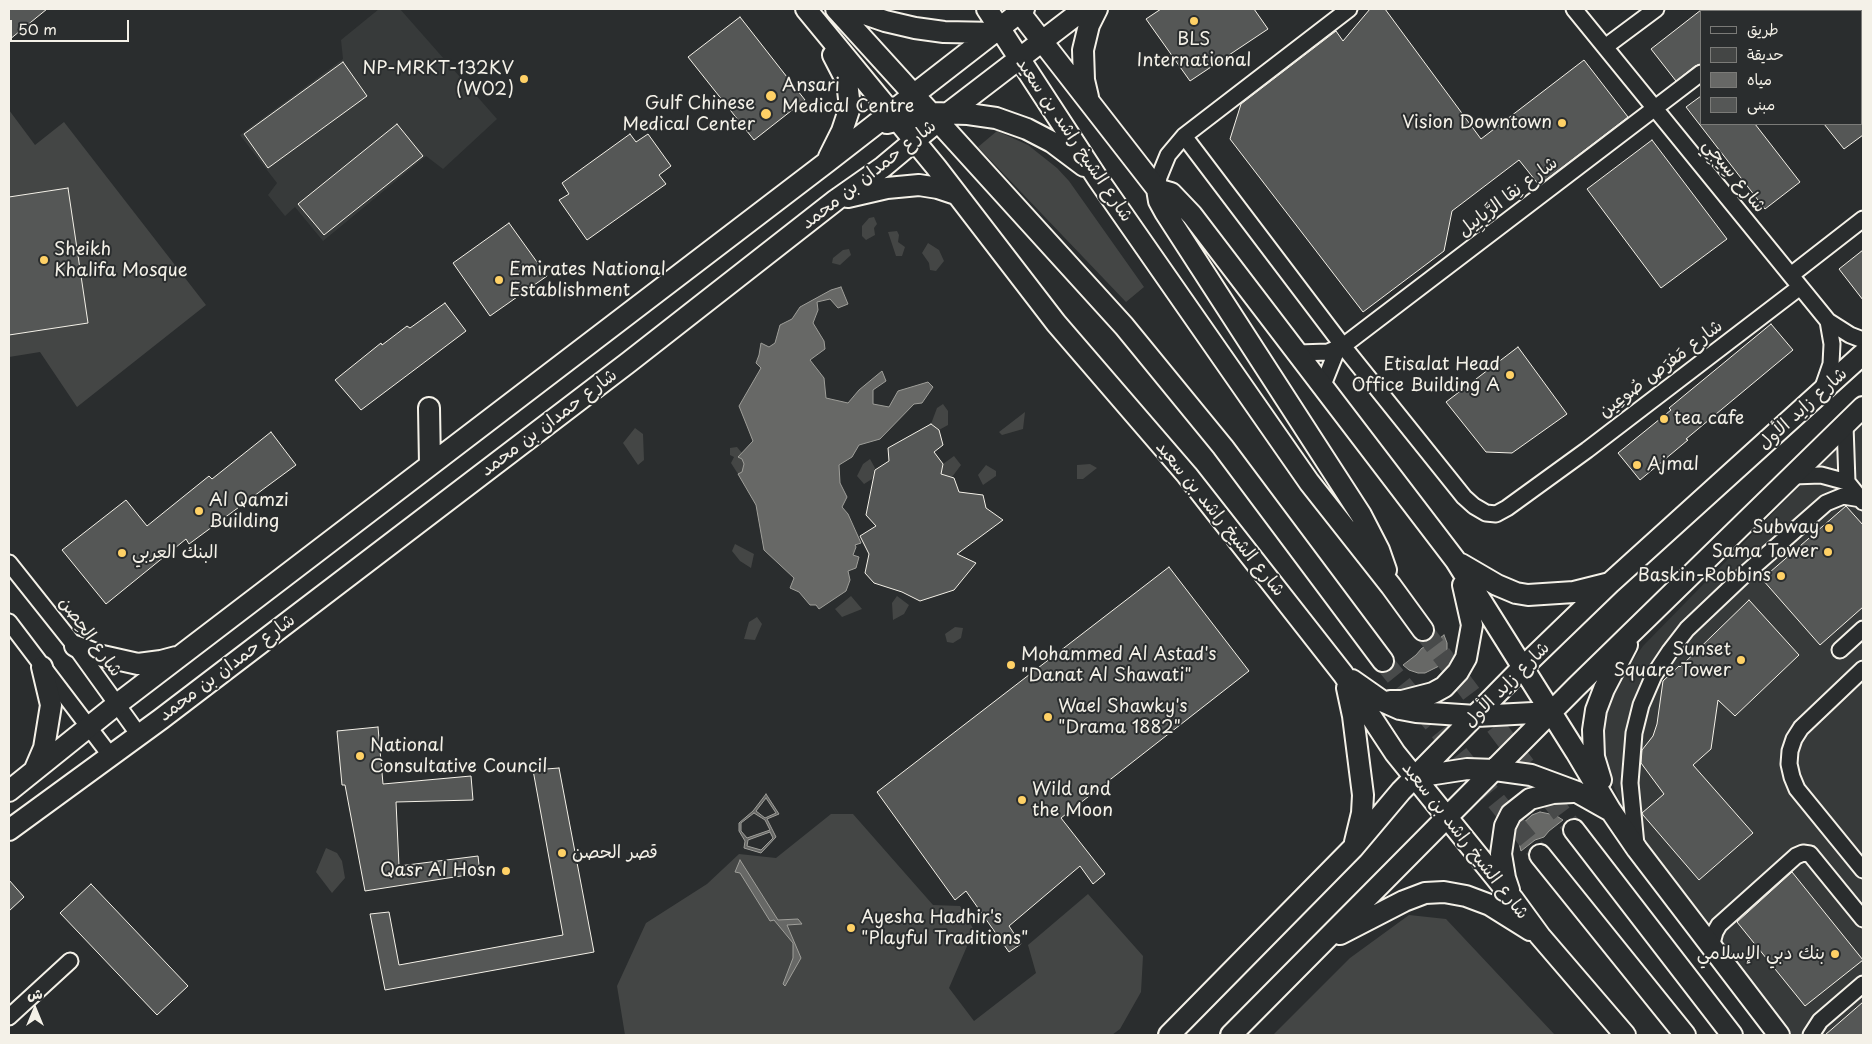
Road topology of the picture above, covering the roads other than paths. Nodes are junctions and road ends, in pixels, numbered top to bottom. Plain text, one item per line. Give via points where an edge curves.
1 (836, 9) edge
2 (850, 9) edge
3 (987, 9) edge
4 (1097, 9) edge
5 (1349, 9) edge
6 (1574, 9) edge
7 (1656, 9) edge
8 (1020, 10) edge
9 (809, 12) edge
10 (1078, 14) edge
11 (999, 31) junction
12 (1038, 35) junction
13 (1605, 47) junction
14 (1020, 59) junction
15 (1862, 62) edge
16 (1863, 68) edge
17 (1700, 74) edge
18 (914, 94) junction
19 (1088, 99) junction
20 (1655, 108) junction
21 (895, 116) junction
22 (939, 116) junction
23 (1184, 136) junction
24 (914, 141) junction
25 (827, 162) junction
26 (1098, 179) junction
27 (1157, 189) junction
28 (956, 194) junction
29 (836, 200) junction
30 (1863, 219) edge
31 (1795, 281) junction
32 (1828, 321) junction
33 (1863, 340) edge
34 (1340, 348) junction
35 (1298, 353) junction
36 (1863, 354) edge
37 (1323, 385) junction
38 (1822, 391) junction
39 (1863, 407) edge
40 (429, 408) dead end
41 (1845, 425) junction
42 (430, 466) junction
43 (1793, 476) junction
44 (1847, 482) junction
45 (1862, 500) edge
46 (1456, 561) junction
47 (9, 562) edge
48 (1610, 583) junction
49 (1391, 586) junction
50 (9, 622) edge
51 (1863, 629) edge
52 (1423, 630) tunnel mouth
53 (1634, 630) junction
54 (75, 646) junction
55 (1840, 650) dead end
56 (183, 655) junction
57 (1383, 662) tunnel mouth
58 (42, 667) junction
59 (1523, 667) junction
60 (1863, 669) edge
61 (1343, 674) junction
62 (1382, 701) junction
63 (116, 705) junction
64 (1552, 712) junction
65 (1476, 716) junction
66 (88, 727) junction
67 (139, 735) junction
68 (110, 755) junction
69 (35, 770) junction
70 (1495, 770) junction
71 (1415, 777) junction
72 (9, 791) edge
73 (1577, 792) junction
74 (1610, 811) junction
75 (1447, 817) junction
76 (9, 830) edge
77 (1574, 830) tunnel mouth
78 (1352, 848) junction
79 (1637, 849) junction
80 (1540, 855) tunnel mouth
81 (1863, 870) edge
82 (1513, 899) junction
83 (1863, 919) edge
84 (1540, 936) junction
85 (1323, 943) junction
86 (1711, 947) junction
87 (70, 961) dead end
88 (1863, 984) edge
89 (9, 1017) edge
90 (1169, 1035) edge
91 (1231, 1035) edge
92 (1625, 1035) edge
93 (1685, 1035) edge
94 (1732, 1035) edge
95 (1779, 1035) edge
96 (1811, 1035) edge

1 - 18 main road
2 - 11 main road via 915,28 944,32
3 - 11 main road, شارع الشيخ راشد بن سعيد
4 - 19 main road via 1083,50
5 - 23 street
6 - 13 street, شارع سِيجِي
7 - 13 street
8 - 11 main road, شارع حمدان بن محمد
8 - 12 main road, شارع الشيخ راشد بن سعيد
9 - 21 main road, شارع الشيخ راشد بن سعيد
9 - 25 main road via 844,73 849,92 847,119
10 - 12 main road, شارع حمدان بن محمد
11 - 12 main road
11 - 14 main road, شارع الشيخ راشد بن سعيد
11 - 18 main road, شارع حمدان بن محمد
12 - 14 main road, شارع حمدان بن محمد
12 - 19 main road, شارع الشيخ راشد بن سعيد
13 - 20 street, شارع سِيجِي
14 - 22 main road, شارع حمدان بن محمد
14 - 26 main road, شارع الشيخ راشد بن سعيد
15 - 16 street
17 - 20 street, شارع نِقا الرَّيايِيل
18 - 21 main road, شارع حمدان بن محمد
18 - 22 main road
19 - 27 main road, شارع الشيخ راشد بن سعيد
20 - 31 street, شارع سِيجِي
20 - 34 street, شارع نِقا الرَّيايِيل
21 - 22 main road
21 - 24 main road, شارع الشيخ راشد بن سعيد
21 - 25 main road, شارع حمدان بن محمد via 874,125
22 - 24 main road, شارع حمدان بن محمد
22 - 26 main road via 996,118 1028,129 1073,156
22 - 57 main road via 1124,326 1223,447
23 - 27 street via 1168,155
23 - 34 street
24 - 28 main road, شارع الشيخ راشد بن سعيد
24 - 29 main road, شارع حمدان بن محمد
25 - 42 main road, شارع حمدان بن محمد
26 - 49 main road, شارع الشيخ راشد بن سعيد via 1309,482
27 - 35 main road, شارع الشيخ راشد بن سعيد via 1171,193 1192,215
27 - 49 main road, شارع الشيخ راشد بن سعيد via 1165,212 1361,515 1379,550
28 - 29 main road via 919,186
28 - 61 main road, شارع الشيخ راشد بن سعيد via 1056,323 1187,476
29 - 67 main road, شارع حمدان بن محمد via 630,362
30 - 31 street, شارع مَفرَص صُوعِين
31 - 32 street, شارع سِيجِي
31 - 34 street, شارع مَفرَص صُوعِين via 1545,481 1496,514 1486,513 1464,497
32 - 33 street, شارع سِيجِي
32 - 38 street via 1831,364
34 - 35 street, شارع نِقا الرَّيايِيل via 1318,354
34 - 37 street, شارع نِقا الرَّيايِيل
35 - 37 main road, شارع الشيخ راشد بن سعيد
36 - 38 main road, شارع زايد الأول
37 - 46 main road, شارع الشيخ راشد بن سعيد
38 - 48 main road, شارع زايد الأول
39 - 41 main road
40 - 42 main road
41 - 43 main road
41 - 44 street
42 - 56 main road, شارع حمدان بن محمد
43 - 44 street via 1821,475
43 - 53 main road
44 - 45 street
45 - 79 street via 1843,496 1826,503 1687,629 1659,667 1641,705 1631,756 1630,783
46 - 48 main road via 1497,585 1528,595 1574,592
46 - 59 main road, شارع الشيخ راشد بن سعيد
46 - 62 main road via 1472,625 1466,658 1444,687 1433,693 1402,701
47 - 54 street, شارع الحِصن
48 - 59 main road, شارع زايد الأول
49 - 52 main road, شارع الشيخ راشد بن سعيد
50 - 58 street
51 - 55 street
53 - 64 main road
53 - 74 main road via 1604,689 1592,730 1594,757
54 - 56 main road via 138,664 161,662
54 - 63 street, شارع الحِصن
56 - 63 main road, شارع حمدان بن محمد
58 - 66 street
58 - 69 main road via 51,705 49,728
59 - 64 main road, شارع الشيخ راشد بن سعيد
59 - 65 main road, شارع زايد الأول
60 - 81 street via 1801,728 1790,751 1789,764 1796,789
61 - 62 main road
61 - 71 main road, شارع الشيخ راشد بن سعيد
61 - 78 main road via 1352,710 1363,795 1362,813
62 - 65 main road via 1416,712
63 - 66 main road, شارع حمدان بن محمد
63 - 67 street, شارع الحِصن
64 - 65 main road
64 - 70 main road
64 - 74 main road, شارع الشيخ راشد بن سعيد
65 - 71 main road, شارع زايد الأول
66 - 68 street
66 - 69 main road, شارع حمدان بن محمد
67 - 68 main road, شارع حمدان بن محمد
68 - 76 main road, شارع حمدان بن محمد
69 - 72 main road, شارع حمدان بن محمد
70 - 71 main road via 1467,769
70 - 73 main road via 1531,775
70 - 75 main road
71 - 75 main road, شارع الشيخ راشد بن سعيد
71 - 78 main road, شارع زايد الأول
73 - 74 main road
73 - 82 main road via 1536,798 1512,814 1505,826 1501,854
74 - 79 main road, شارع الشيخ راشد بن سعيد
75 - 82 main road, شارع الشيخ راشد بن سعيد
75 - 85 main road
77 - 94 main road
78 - 90 main road, شارع زايد الأول
79 - 86 main road, شارع الشيخ راشد بن سعيد
80 - 93 main road
82 - 84 main road, شارع الشيخ راشد بن سعيد
83 - 86 street via 1810,854 1803,853 1719,925
84 - 85 main road via 1490,905 1444,892 1425,893 1404,901
84 - 92 main road, شارع الشيخ راشد بن سعيد
85 - 91 main road
86 - 95 main road, شارع الشيخ راشد بن سعيد
87 - 89 street
88 - 96 street via 1820,1021

